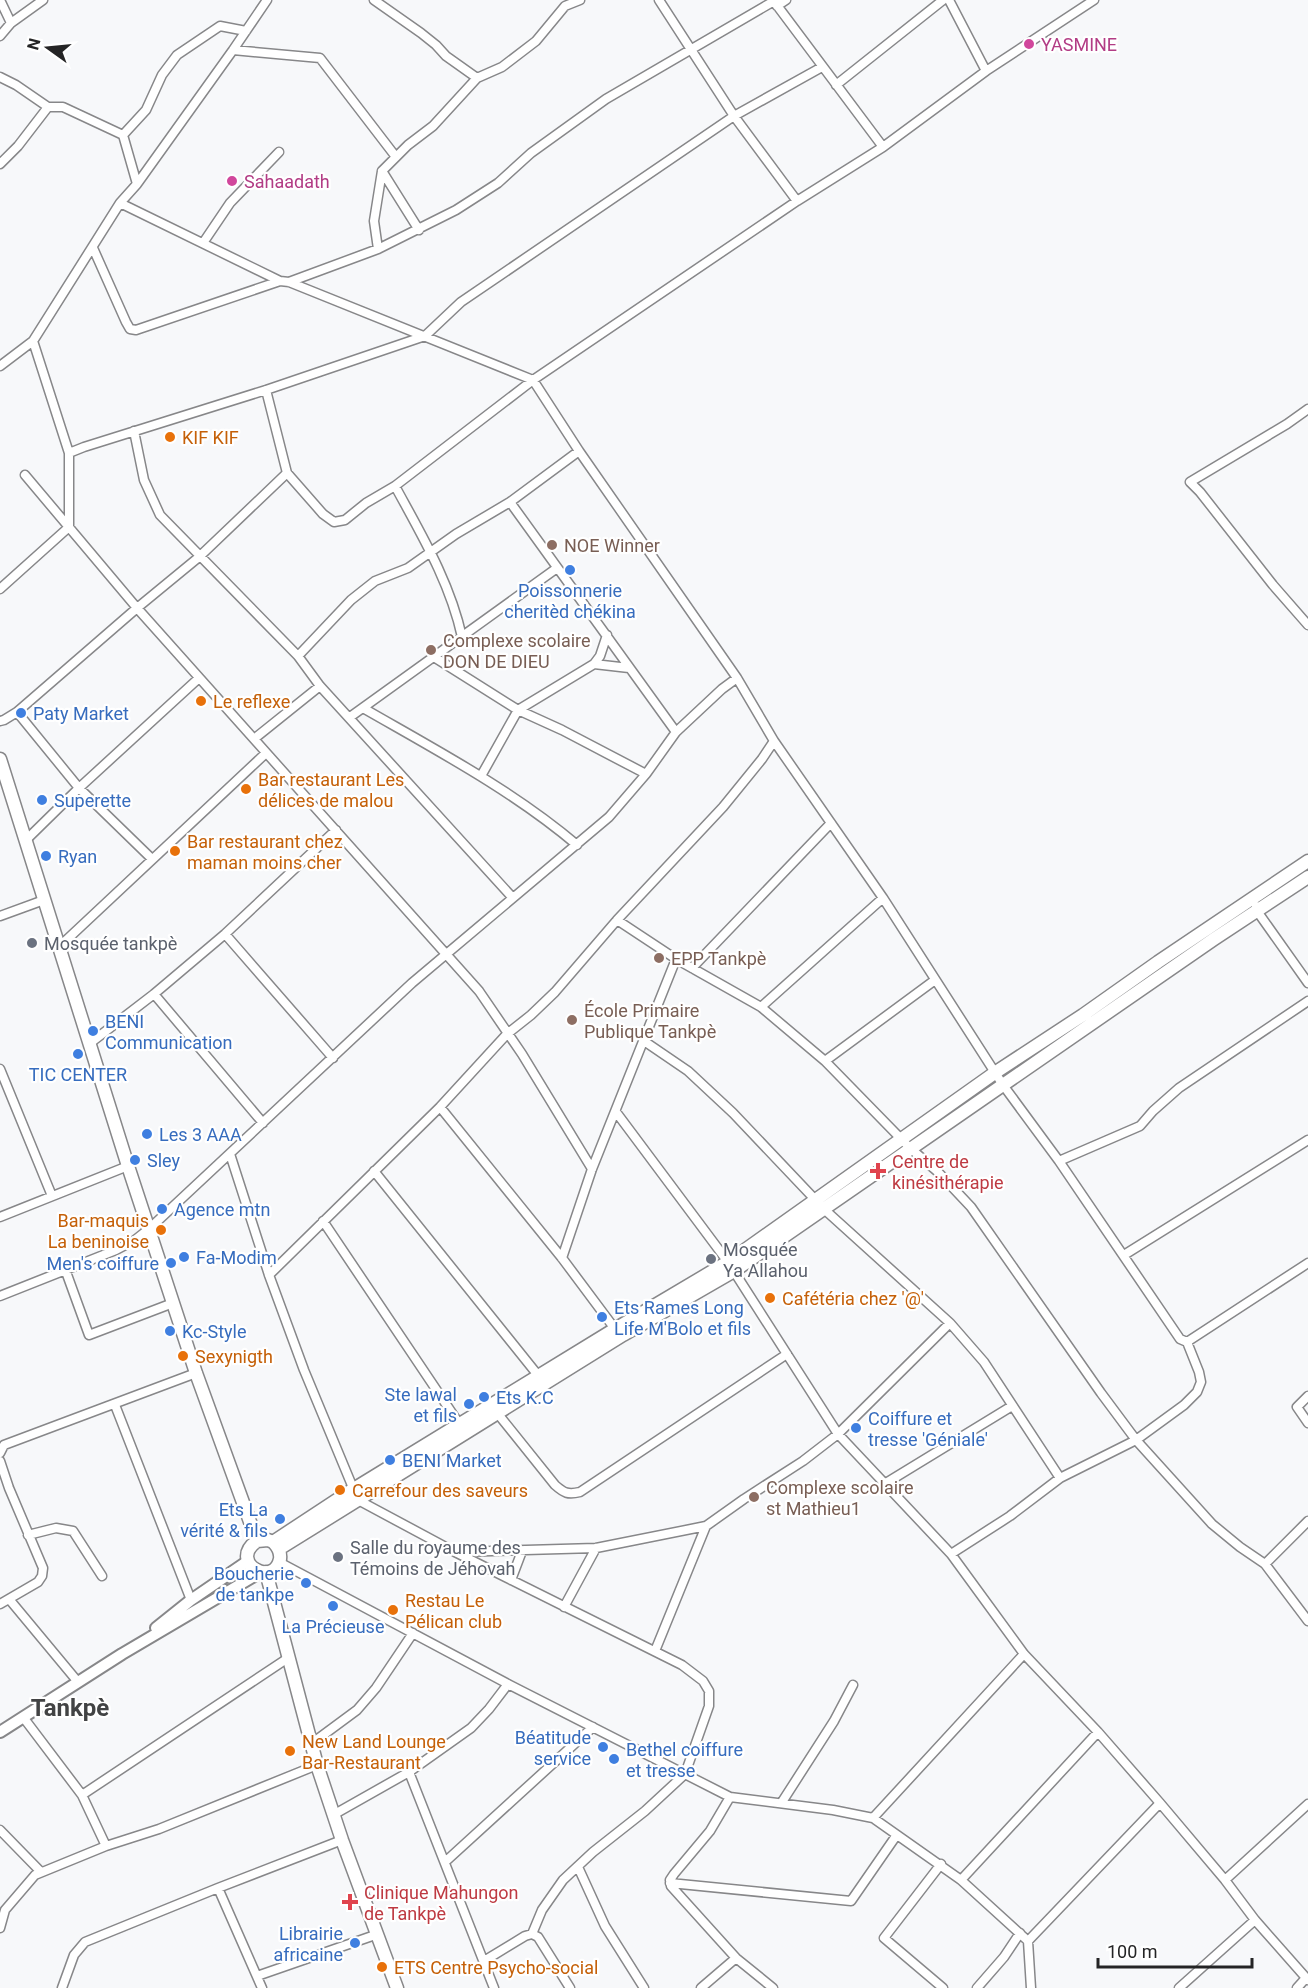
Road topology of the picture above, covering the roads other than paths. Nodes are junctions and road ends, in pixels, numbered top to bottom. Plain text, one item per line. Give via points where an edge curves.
1 (0, 0) edge
2 (44, 0) edge
3 (267, 0) edge
4 (374, 0) edge
5 (580, 0) edge
6 (660, 0) edge
7 (786, 0) edge
8 (942, 0) edge
9 (949, 0) edge
10 (1094, 0) edge
11 (775, 2) edge
12 (563, 3) edge
13 (11, 22) junction
14 (246, 31) junction
15 (0, 36) edge
16 (691, 48) junction
17 (233, 50) junction
18 (822, 68) junction
19 (986, 72) junction
20 (0, 77) edge
21 (477, 78) junction
22 (836, 85) junction
23 (48, 107) junction
24 (734, 116) junction
25 (123, 135) junction
26 (882, 147) junction
27 (279, 152) dead end
28 (396, 157) junction
29 (0, 164) edge
30 (382, 171) junction
31 (137, 184) junction
32 (797, 201) junction
33 (120, 203) junction
34 (419, 230) junction
35 (203, 243) junction
36 (93, 248) junction
37 (378, 249) junction
38 (280, 281) junction
39 (290, 282) junction
40 (425, 336) junction
41 (33, 341) junction
42 (0, 366) edge
43 (533, 380) junction
44 (266, 390) junction
45 (1308, 409) edge
46 (134, 432) junction
47 (579, 451) junction
48 (69, 453) junction
49 (287, 473) junction
50 (25, 475) dead end
51 (395, 486) junction
52 (510, 502) junction
53 (69, 527) junction
54 (430, 552) junction
55 (200, 557) junction
56 (557, 568) junction
57 (0, 589) edge
58 (136, 608) junction
59 (1308, 625) edge
60 (607, 635) junction
61 (462, 637) junction
62 (297, 656) junction
63 (434, 657) junction
64 (594, 664) junction
65 (629, 668) junction
66 (199, 678) junction
67 (737, 678) junction
68 (320, 686) junction
69 (363, 708) junction
70 (518, 710) junction
71 (17, 712) junction
72 (350, 717) junction
73 (0, 721) edge
74 (676, 732) junction
75 (254, 739) junction
76 (774, 741) junction
77 (266, 753) junction
78 (0, 759) edge
79 (646, 774) junction
80 (481, 776) junction
81 (79, 788) junction
82 (831, 823) junction
83 (336, 830) junction
84 (26, 840) junction
85 (577, 845) junction
86 (152, 859) junction
87 (1308, 861) edge
88 (1292, 872) junction
89 (1305, 883) edge
90 (512, 897) junction
91 (1255, 897) junction
92 (883, 898) junction
93 (44, 900) junction
94 (1257, 911) junction
95 (0, 916) edge
96 (617, 920) junction
97 (225, 933) junction
98 (60, 946) junction
99 (445, 954) junction
100 (676, 959) junction
101 (692, 968) junction
102 (935, 980) junction
103 (1308, 982) edge
104 (154, 994) junction
105 (1308, 1001) edge
106 (762, 1007) junction
107 (507, 1034) junction
108 (644, 1041) junction
109 (89, 1044) junction
110 (333, 1058) junction
111 (825, 1062) junction
112 (0, 1069) edge
113 (996, 1072) junction
114 (1004, 1085) junction
115 (440, 1107) junction
116 (616, 1112) junction
117 (263, 1122) junction
118 (1308, 1140) edge
119 (906, 1144) junction
120 (230, 1154) junction
121 (1059, 1161) junction
122 (128, 1166) junction
123 (592, 1169) junction
124 (374, 1171) junction
125 (52, 1196) junction
126 (821, 1205) junction
127 (0, 1217) edge
128 (323, 1221) junction
129 (149, 1229) junction
130 (1124, 1255) junction
131 (562, 1258) junction
132 (1308, 1263) edge
133 (731, 1267) junction
134 (65, 1269) junction
135 (269, 1275) junction
136 (0, 1296) edge
137 (173, 1303) junction
138 (950, 1323) junction
139 (615, 1329) junction
140 (1187, 1342) junction
141 (787, 1354) junction
142 (196, 1373) junction
143 (542, 1380) junction
144 (1308, 1396) edge
145 (115, 1405) junction
146 (1012, 1407) junction
147 (498, 1414) junction
148 (1308, 1423) edge
149 (460, 1425) junction
150 (838, 1434) junction
151 (1136, 1440) junction
152 (0, 1453) edge
153 (0, 1461) edge
154 (1060, 1478) junction
155 (886, 1483) junction
156 (355, 1495) junction
157 (1308, 1521) edge
158 (706, 1526) junction
159 (28, 1535) junction
160 (257, 1541) junction
161 (596, 1548) junction
162 (277, 1551) junction
163 (522, 1551) junction
164 (455, 1552) junction
165 (951, 1554) junction
166 (248, 1561) junction
167 (1265, 1564) junction
168 (263, 1572) junction
169 (102, 1576) dead end
170 (511, 1580) junction
171 (9, 1599) junction
172 (191, 1600) junction
173 (0, 1604) edge
174 (564, 1607) junction
175 (1308, 1621) edge
176 (413, 1633) junction
177 (655, 1651) junction
178 (122, 1654) junction
179 (1024, 1654) junction
180 (288, 1658) junction
181 (78, 1682) junction
182 (508, 1684) junction
183 (853, 1685) dead end
184 (23, 1717) junction
185 (592, 1727) junction
186 (0, 1732) edge
187 (1098, 1732) junction
188 (311, 1744) junction
189 (317, 1765) junction
190 (410, 1772) junction
191 (685, 1774) junction
192 (82, 1795) junction
193 (730, 1797) junction
194 (782, 1802) junction
195 (1160, 1803) junction
196 (1306, 1809) edge
197 (333, 1815) junction
198 (873, 1818) junction
199 (0, 1830) edge
200 (896, 1836) junction
201 (342, 1840) junction
202 (106, 1846) junction
203 (445, 1862) junction
204 (941, 1864) junction
205 (578, 1867) junction
206 (41, 1872) junction
207 (961, 1880) junction
208 (1225, 1880) junction
209 (670, 1883) junction
210 (218, 1888) junction
211 (2, 1909) edge
212 (1255, 1920) junction
213 (0, 1928) edge
214 (1020, 1933) junction
215 (378, 1934) junction
216 (532, 1934) junction
217 (1028, 1941) junction
218 (736, 1958) junction
219 (483, 1961) junction
220 (257, 1976) junction
221 (1307, 1979) edge
222 (62, 1988) edge
223 (262, 1988) edge
224 (397, 1988) edge
225 (494, 1988) edge
226 (570, 1988) edge
227 (645, 1988) edge
228 (701, 1988) edge
229 (773, 1988) edge
230 (942, 1988) edge
231 (977, 1988) edge
232 (1031, 1988) edge
233 (1179, 1988) edge
234 (1297, 1988) edge

1 - 13 street
2 - 13 street
3 - 14 street
4 - 21 street
5 - 12 street
6 - 16 street
7 - 11 street
8 - 22 street
9 - 19 street
10 - 19 street
11 - 16 street
11 - 18 street
12 - 21 street via 536,41 502,67
13 - 15 street
14 - 17 street
14 - 25 street via 220,26 177,55 162,75 146,110
16 - 24 street
16 - 34 street via 606,99 531,153 498,183
17 - 28 street via 320,58
17 - 31 street
18 - 22 street
18 - 24 street
19 - 26 street
20 - 23 street
21 - 28 street via 433,126
22 - 26 street
23 - 25 street via 63,107
23 - 29 street
24 - 32 street
24 - 40 street via 461,302
25 - 31 street
26 - 32 street
27 - 35 street via 230,203
28 - 30 street
30 - 34 street
30 - 37 street via 375,221
31 - 33 street
32 - 43 street
33 - 35 street
33 - 36 street
34 - 37 street
35 - 38 street
36 - 38 street via 126,322 136,330
36 - 41 street
37 - 39 street
38 - 39 street
39 - 40 street
40 - 43 street
40 - 44 street
41 - 42 street
41 - 48 street
43 - 47 street
43 - 51 street
44 - 46 street
44 - 49 street
45 - 59 street via 1190,482
46 - 48 street
46 - 55 street via 144,480 160,515
47 - 52 street
47 - 67 street
48 - 53 street
49 - 51 street via 334,522 345,520
49 - 55 street
50 - 53 street
51 - 54 street
52 - 54 street
52 - 56 street
53 - 57 street
53 - 58 street
54 - 61 street via 454,603
54 - 62 street via 408,568 375,581
55 - 58 street
55 - 62 street
56 - 60 street
56 - 61 street
58 - 66 street
58 - 71 street
60 - 64 street
60 - 65 street
61 - 63 street
62 - 68 street
63 - 69 street
63 - 70 street
64 - 65 street
64 - 70 street
65 - 74 street
66 - 75 street
66 - 81 street
67 - 74 street
67 - 76 street
68 - 72 street
68 - 75 street
69 - 72 street
69 - 80 street
70 - 79 street
70 - 80 street
71 - 73 street
71 - 81 street
72 - 90 street
74 - 79 street
75 - 77 street
76 - 82 street
76 - 96 street via 723,807
77 - 83 street
77 - 86 street
78 - 84 main road
79 - 85 street via 609,817
80 - 85 street via 548,820
81 - 84 street
81 - 86 street
82 - 92 street
82 - 101 street
83 - 97 street
83 - 99 street
84 - 93 main road
85 - 90 street
86 - 98 street
87 - 88 main road
88 - 89 street
88 - 91 main road
89 - 94 main road
90 - 99 street
91 - 94 street
91 - 113 main road
92 - 102 street
92 - 106 street
93 - 95 street
93 - 98 main road
94 - 103 street
94 - 114 main road
96 - 100 street
96 - 107 street via 555,992
97 - 104 street
97 - 110 street
98 - 109 main road
99 - 107 street via 479,992
99 - 110 street
100 - 101 street
100 - 108 street
101 - 106 street
102 - 111 street
102 - 113 street
104 - 109 street
104 - 117 street
105 - 121 street via 1179,1088 1140,1126
106 - 111 street
107 - 115 street
107 - 123 street
108 - 116 street
108 - 126 street via 688,1071
109 - 122 main road
110 - 117 street
111 - 119 street
112 - 125 street
113 - 114 street
113 - 119 main road
114 - 119 main road
114 - 121 street
115 - 124 street
115 - 131 street
116 - 123 street
116 - 133 street
117 - 120 street
118 - 130 street
119 - 126 main road
119 - 151 street via 971,1207
120 - 129 street
120 - 135 street
121 - 130 street
122 - 125 street
122 - 129 main road
123 - 131 street
124 - 128 street
124 - 143 street
125 - 127 street
126 - 133 main road
126 - 138 street
128 - 135 street
128 - 149 street
129 - 134 street via 116,1250
129 - 137 main road
130 - 140 street via 1179,1338
131 - 139 street
132 - 140 street
133 - 139 main road
133 - 141 street
133 - 143 main road
134 - 136 street
134 - 137 street via 89,1335
135 - 156 street
137 - 142 main road
138 - 146 street via 984,1362
138 - 150 street
139 - 143 main road
140 - 151 street via 1199,1372 1197,1392 1169,1418
141 - 147 street via 580,1492 569,1494 555,1485
141 - 150 street
142 - 145 street
142 - 160 main road
143 - 147 main road
143 - 149 main road
144 - 148 street via 1297,1407
145 - 152 street via 4,1445
145 - 172 street
146 - 154 street
146 - 155 street
147 - 156 main road
149 - 156 main road
150 - 155 street
150 - 158 street
151 - 154 street
151 - 167 street via 1212,1524
153 - 159 street
154 - 165 street
155 - 165 street
156 - 162 main road
156 - 164 street
157 - 167 street
158 - 161 street
158 - 177 street
159 - 169 street via 56,1528 73,1531
159 - 171 street via 43,1568 42,1576
160 - 162 main road via 268,1540
160 - 166 main road via 249,1549
161 - 163 street
161 - 174 street
162 - 168 main road via 272,1570
162 - 176 street
163 - 164 street
163 - 170 street
164 - 170 street
165 - 179 street
166 - 168 main road via 253,1569
166 - 172 street
167 - 175 street
168 - 178 street
168 - 180 main road
170 - 174 street
171 - 173 street
171 - 181 street
172 - 178 street
174 - 177 street
176 - 182 street
176 - 188 street via 357,1710
177 - 191 street via 694,1673 709,1690 709,1706
178 - 181 street
179 - 187 street
179 - 198 street
180 - 188 main road
180 - 192 street
181 - 184 street
182 - 185 street
182 - 190 street via 471,1728
183 - 194 street
184 - 186 street
184 - 192 street
185 - 191 street
185 - 203 street
187 - 195 street
187 - 207 street
188 - 189 main road
189 - 197 main road
189 - 202 street via 159,1829
190 - 197 street
190 - 203 street
191 - 193 street
191 - 205 street
192 - 202 street
193 - 194 street
193 - 209 street via 711,1831
194 - 198 street
195 - 208 street
195 - 217 street
196 - 208 street
197 - 201 main road
198 - 200 street
199 - 206 street
200 - 204 street
200 - 209 street via 851,1901
201 - 210 street
201 - 215 main road
202 - 206 street
203 - 219 street
204 - 207 street
204 - 230 street via 884,1938
205 - 216 street via 553,1892
205 - 227 street via 604,1926
206 - 211 street
207 - 214 street
208 - 212 street
209 - 218 street
210 - 220 street
210 - 222 street via 85,1942 74,1955
211 - 213 street
212 - 221 street
212 - 233 street
214 - 217 street
214 - 231 street
215 - 220 street
215 - 224 main road
216 - 219 street
216 - 226 street via 538,1937
217 - 232 street
218 - 228 street
218 - 229 street
219 - 225 street
220 - 223 street
221 - 234 street

